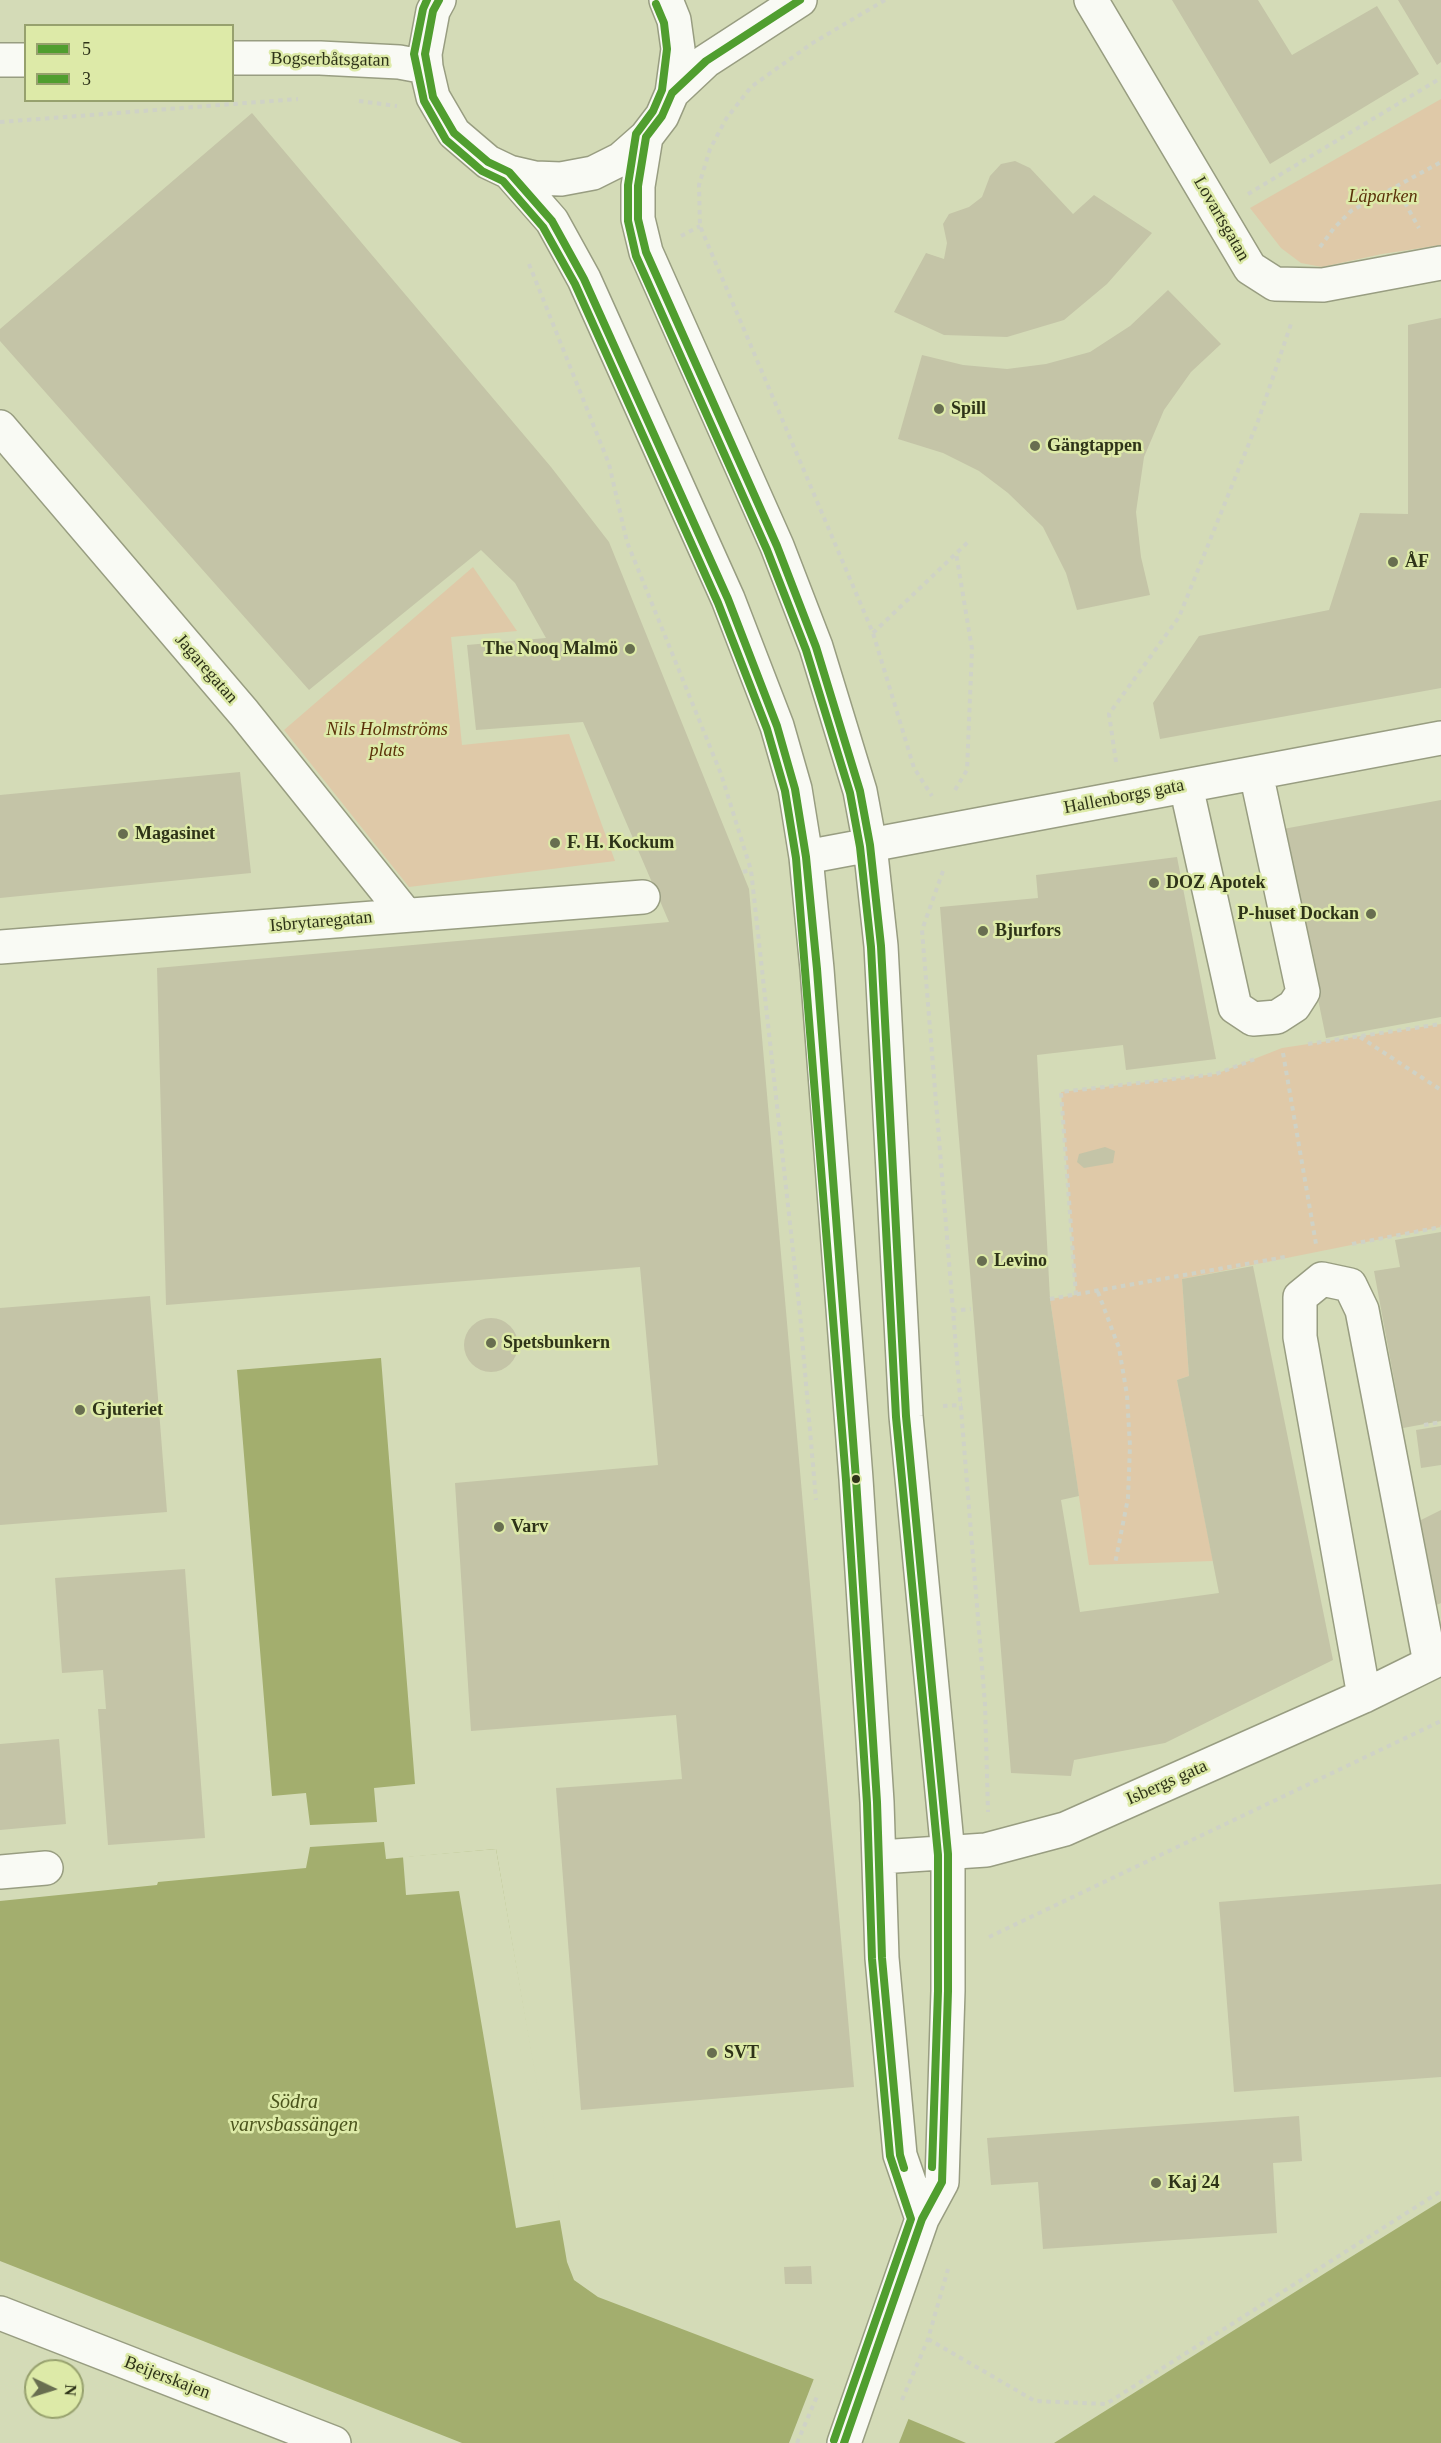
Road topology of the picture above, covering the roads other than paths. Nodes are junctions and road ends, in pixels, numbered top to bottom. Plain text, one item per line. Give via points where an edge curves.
1 (439, 0) edge
2 (666, 0) edge
3 (800, 0) edge
4 (1092, 0) edge
5 (234, 58) edge
6 (0, 60) edge
7 (24, 60) edge
8 (426, 68) junction
9 (672, 93) junction
10 (646, 137) junction
11 (509, 172) junction
12 (1441, 263) edge
13 (0, 428) edge
14 (1441, 738) edge
15 (1256, 772) junction
16 (1186, 786) junction
17 (870, 845) junction
18 (807, 857) junction
19 (643, 897) dead end
20 (406, 915) junction
21 (0, 947) edge
22 (1435, 1661) edge
23 (1364, 1696) junction
24 (948, 1854) junction
25 (880, 1857) junction
26 (46, 1868) dead end
27 (0, 1872) edge
28 (922, 2219) junction
29 (0, 2313) edge
30 (334, 2443) edge
31 (844, 2443) edge

1 - 8 street via 432,11
2 - 9 street via 674,20 678,49
3 - 9 street via 713,56
4 - 12 street, Lovartsgatan via 1250,268 1275,284 1323,285
5 - 8 street, Bogserbåtsgatan via 332,58 399,62
6 - 7 street
8 - 11 street via 434,97 454,134 488,162
9 - 10 street via 662,116
10 - 11 street via 621,159 593,173 561,179
10 - 17 street via 638,186 638,219 646,252 777,546 816,647 860,791
11 - 18 street via 552,221 584,279 728,599 777,726 795,789
13 - 20 street, Jagaregatan via 244,713
14 - 15 street, Hallenborgs gata
15 - 16 street, Hallenborgs gata
15 - 16 street via 1303,992 1280,1033 1235,1007
16 - 17 street, Hallenborgs gata
17 - 18 street, Hallenborgs gata
17 - 24 street via 881,946 906,1416
18 - 25 street via 856,1479
19 - 20 street, Isbrytaregatan
20 - 21 street, Isbrytaregatan
22 - 23 street, Isbergs gata
22 - 23 street via 1362,1310 1350,1285 1319,1265 1300,1297 1300,1337
23 - 24 street, Isbergs gata via 1065,1829 986,1850
24 - 25 street, Isbergs gata
24 - 28 street via 942,2182
25 - 28 street via 882,1958 900,2155
26 - 27 street
28 - 31 street
29 - 30 street, Beijerskajen

